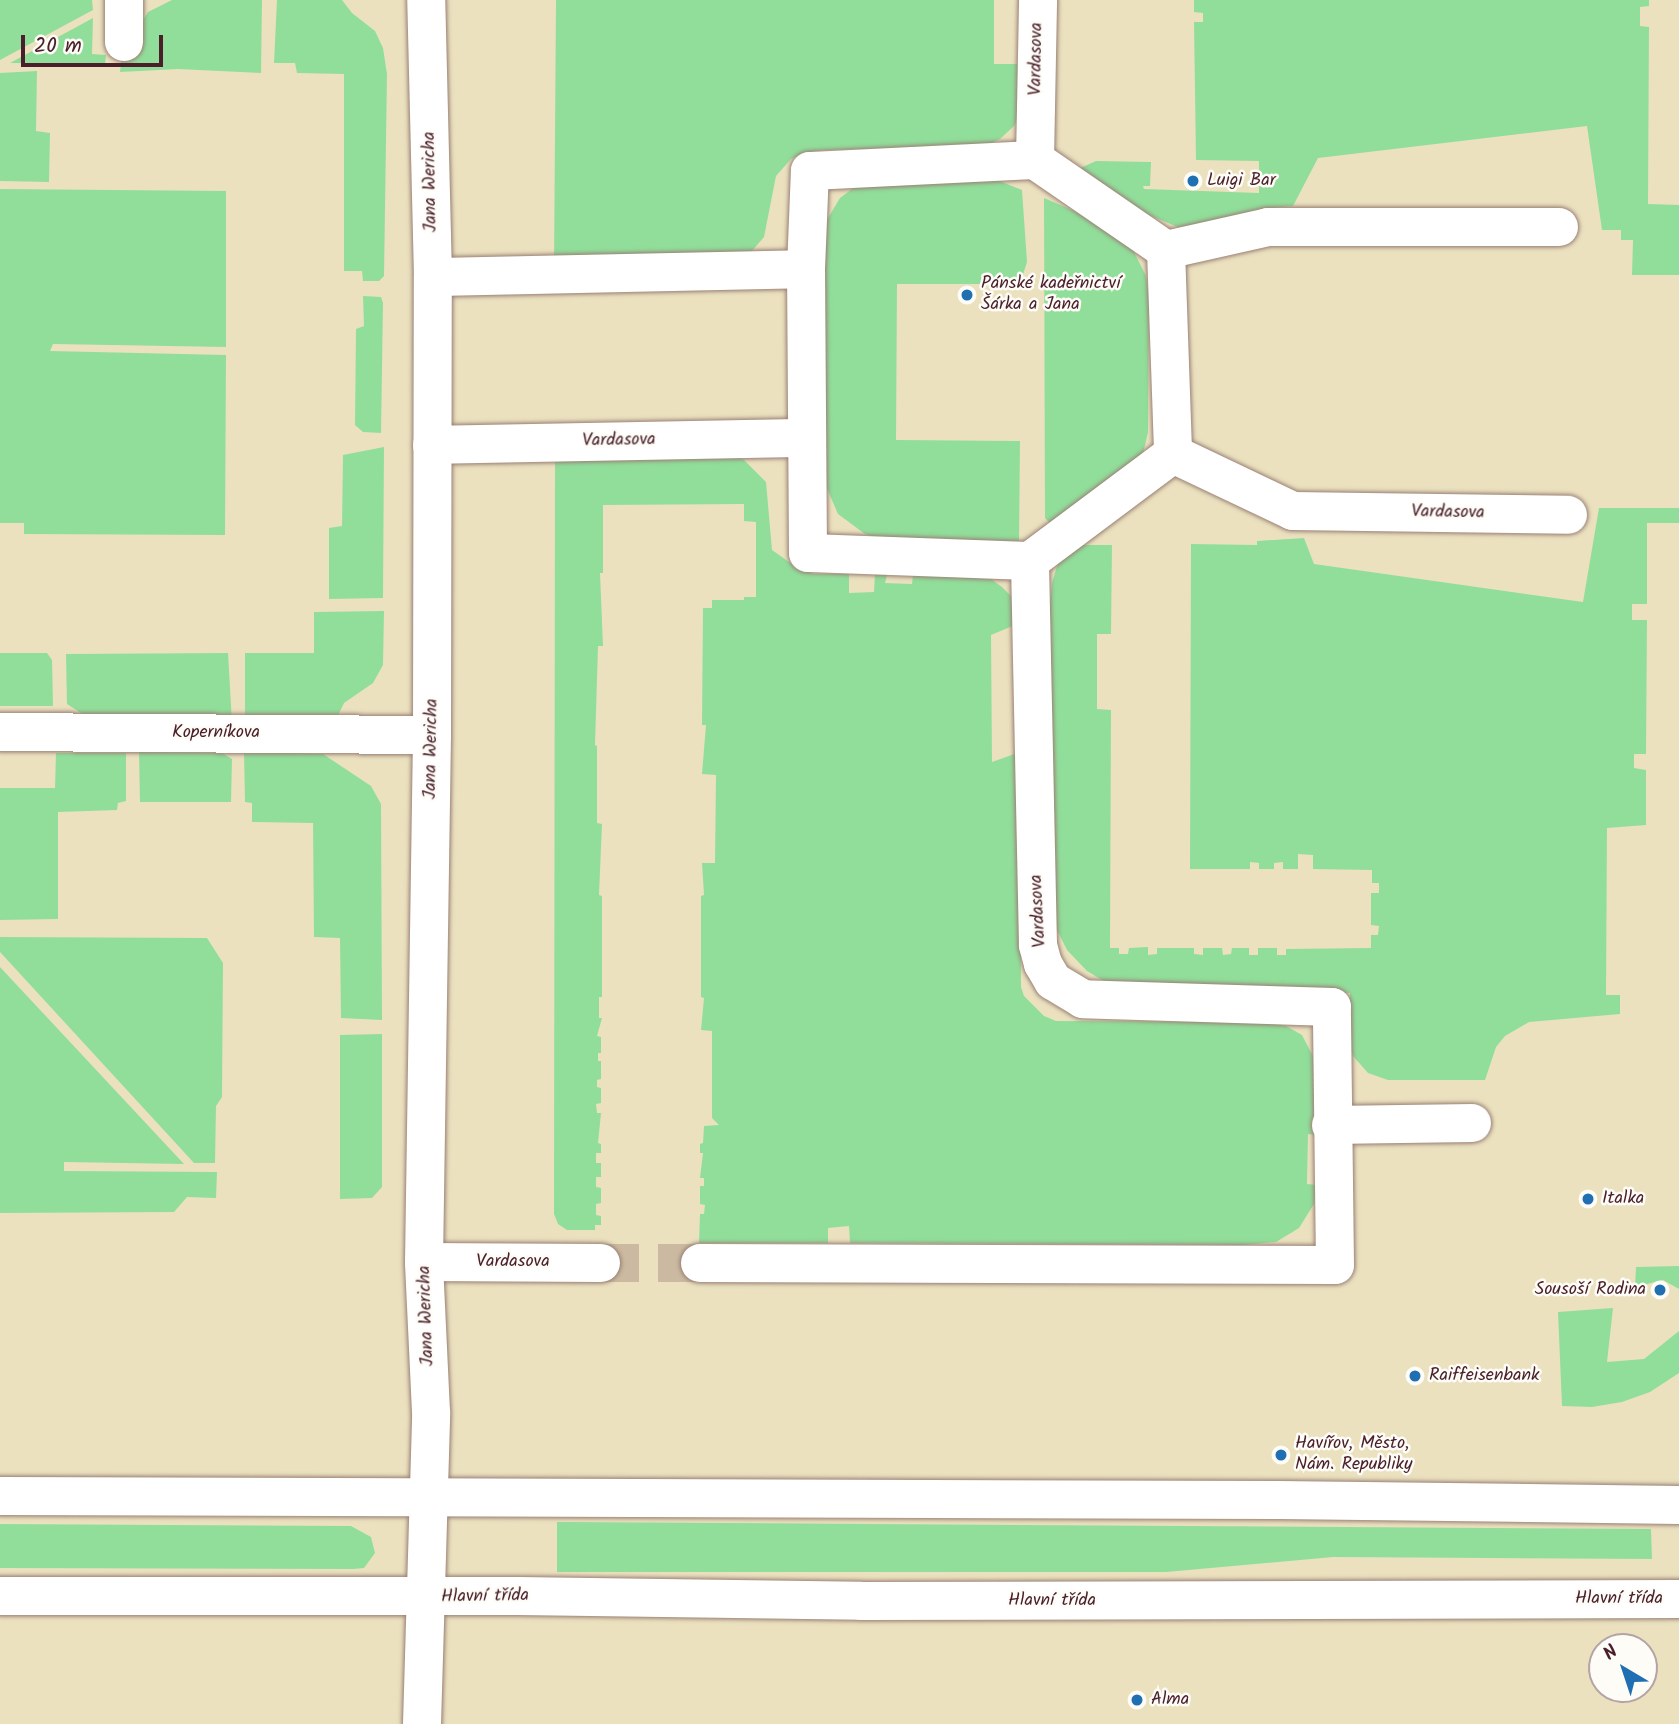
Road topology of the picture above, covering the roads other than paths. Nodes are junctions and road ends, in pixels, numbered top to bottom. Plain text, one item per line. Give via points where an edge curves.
1 (124, 0) edge
2 (426, 0) edge
3 (1038, 0) edge
4 (124, 42) dead end
5 (1035, 160) junction
6 (1559, 227) dead end
7 (1166, 250) junction
8 (806, 268) junction
9 (433, 277) junction
10 (806, 438) junction
11 (432, 445) junction
12 (1173, 454) junction
13 (1568, 515) dead end
14 (1030, 561) junction
15 (0, 732) edge
16 (432, 735) junction
17 (1472, 1123) dead end
18 (1331, 1125) junction
19 (424, 1262) junction
20 (601, 1263) tunnel mouth
21 (700, 1263) tunnel mouth
22 (0, 1496) edge
23 (429, 1498) junction
24 (1679, 1505) edge
25 (0, 1596) edge
26 (426, 1598) junction
27 (1679, 1599) edge
28 (422, 1724) edge

1 - 4 street
2 - 9 street, Jana Wericha
3 - 5 street, Vardasova
5 - 7 street
5 - 8 street via 810,171
6 - 7 street via 1268,227
7 - 12 street
8 - 9 street
8 - 10 street
9 - 11 street, Jana Wericha
10 - 11 street, Vardasova
10 - 14 street via 808,553
11 - 16 street, Jana Wericha
12 - 13 street, Vardasova via 1293,511
12 - 14 street
14 - 18 street, Vardasova via 1038,945 1052,981 1083,999 1332,1007
15 - 16 street, Koperníkova
16 - 19 street, Jana Wericha
17 - 18 street
18 - 21 street, Vardasova via 1335,1265
19 - 20 street, Vardasova
19 - 23 street, Jana Wericha via 431,1412
22 - 23 street
23 - 24 street
23 - 26 street, Hlavní třída
25 - 26 street, Hlavní třída
26 - 27 street, Hlavní třída
26 - 28 street

